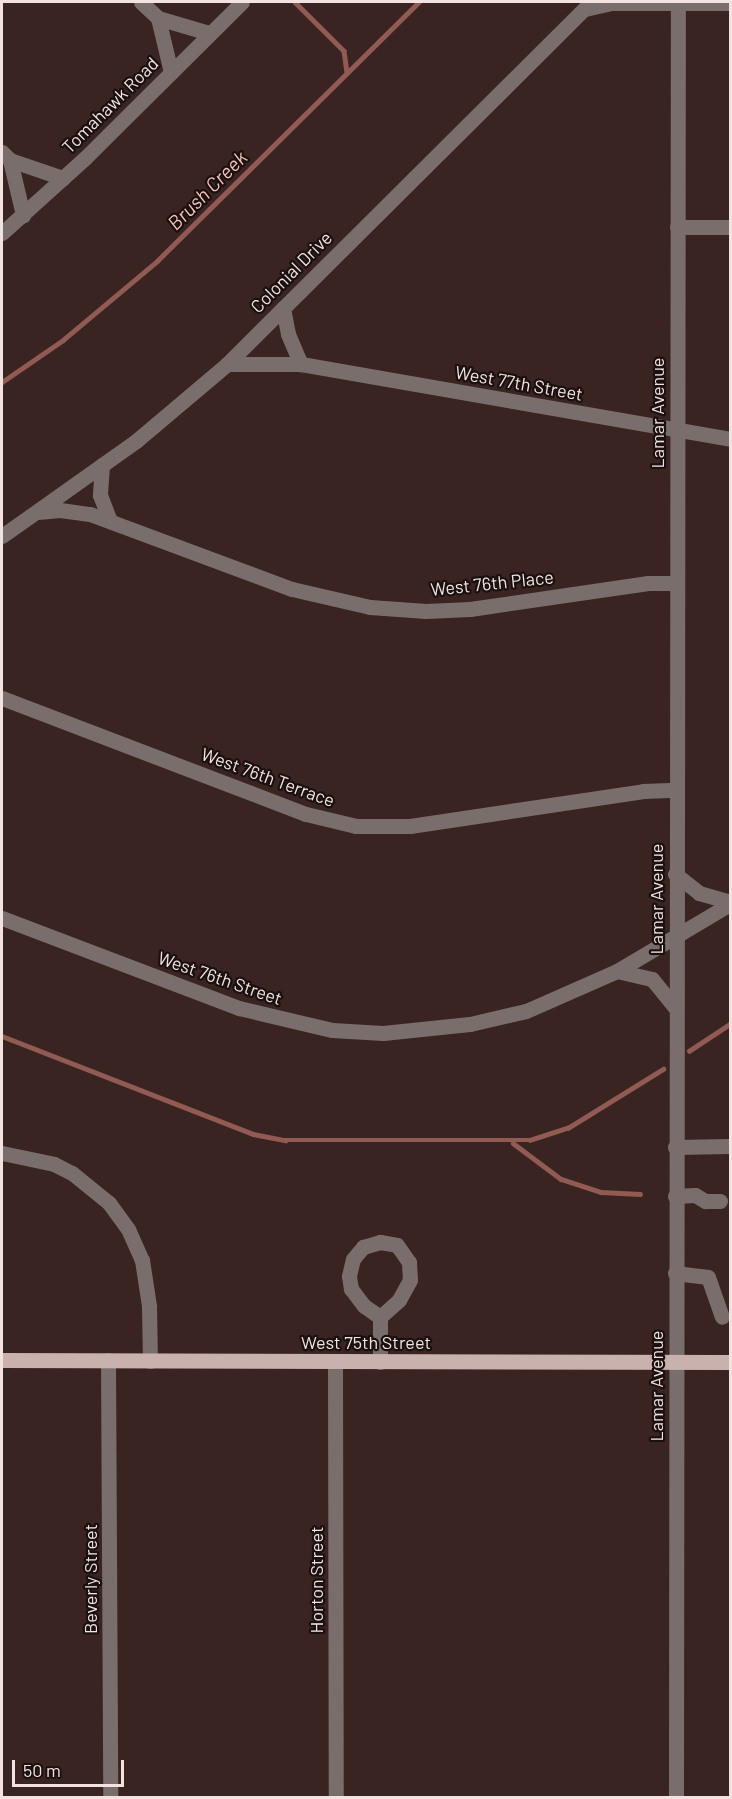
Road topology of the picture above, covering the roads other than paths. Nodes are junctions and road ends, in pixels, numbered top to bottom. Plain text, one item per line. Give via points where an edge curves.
1 (141, 2) edge
2 (242, 2) edge
3 (678, 2) edge
4 (730, 3) edge
5 (588, 5) edge
6 (158, 18) junction
7 (209, 33) junction
8 (171, 72) junction
9 (6, 156) edge
10 (63, 178) junction
11 (23, 215) junction
12 (677, 227) junction
13 (730, 227) edge
14 (2, 233) edge
15 (283, 309) junction
16 (227, 364) junction
17 (302, 364) junction
18 (676, 430) junction
19 (730, 439) edge
20 (102, 465) junction
21 (38, 512) junction
22 (110, 520) junction
23 (2, 536) edge
24 (676, 583) junction
25 (2, 698) edge
26 (676, 790) junction
27 (675, 874) junction
28 (730, 903) edge
29 (2, 918) edge
30 (675, 937) junction
31 (617, 971) junction
32 (676, 1010) junction
33 (730, 1146) edge
34 (675, 1147) junction
35 (2, 1153) edge
36 (675, 1196) junction
37 (720, 1201) dead end
38 (675, 1273) junction
39 (380, 1317) junction
40 (722, 1317) dead end
41 (2, 1360) edge
42 (108, 1360) junction
43 (150, 1361) junction
44 (675, 1361) junction
45 (335, 1362) junction
46 (380, 1362) junction
47 (730, 1362) edge
48 (110, 1797) edge
49 (336, 1797) edge
50 (676, 1797) edge

1 - 6 street
2 - 7 street, Tomahawk Road
3 - 4 street, Colonial Drive
3 - 5 street, Colonial Drive
3 - 12 street, Lamar Avenue
5 - 15 street, Colonial Drive
6 - 7 street
6 - 8 street
7 - 8 street, Tomahawk Road
8 - 10 street, Tomahawk Road
9 - 10 street
9 - 11 street via 20,191
10 - 11 street, Tomahawk Road
11 - 14 street, Tomahawk Road
12 - 13 street
12 - 18 street, Lamar Avenue
15 - 16 street, Colonial Drive
15 - 17 street
16 - 17 street, West 77th Street
16 - 20 street, Colonial Drive
17 - 18 street, West 77th Street
18 - 19 street, West 77th Street
18 - 24 street, Lamar Avenue
20 - 21 street, Colonial Drive
20 - 22 street via 100,495
21 - 22 street, West 76th Place via 74,511
21 - 23 street, Colonial Drive
22 - 24 street, West 76th Place via 292,589 370,607 470,609 648,583
24 - 26 street, Lamar Avenue
25 - 26 street, West 76th Terrace via 306,814 356,826 411,826 643,791
26 - 27 street, Lamar Avenue
27 - 28 street via 699,893
27 - 30 street, Lamar Avenue
28 - 30 street, West 76th Street
29 - 31 street, West 76th Street via 239,1008 332,1030 415,1032 470,1024 526,1011
30 - 31 street, West 76th Street
30 - 32 street, Lamar Avenue
31 - 32 street via 651,979
32 - 34 street, Lamar Avenue
33 - 34 street
34 - 36 street, Lamar Avenue
35 - 43 street via 54,1164 72,1173 109,1203 142,1260 149,1306
36 - 37 street via 695,1195 705,1201
36 - 38 street, Lamar Avenue
38 - 40 street via 708,1277
38 - 44 street, Lamar Avenue
39 - 39 street via 399,1300 411,1280 409,1262 397,1245 380,1242 363,1247 353,1259 349,1276 351,1289 364,1306
39 - 46 street
41 - 42 main road, West 75th Street
42 - 43 main road, West 75th Street
42 - 48 street, Beverly Street
43 - 45 main road, West 75th Street
44 - 46 main road, West 75th Street
44 - 47 main road, West 75th Street
44 - 50 street, Lamar Avenue
45 - 46 main road, West 75th Street
45 - 49 street, Horton Street

